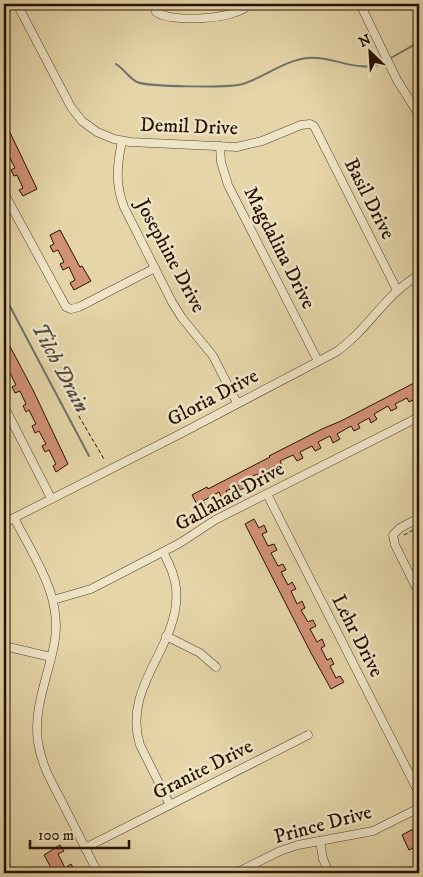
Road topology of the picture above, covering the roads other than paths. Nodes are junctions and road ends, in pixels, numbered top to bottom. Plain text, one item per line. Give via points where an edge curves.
1 (17, 4) edge
2 (153, 4) edge
3 (249, 4) edge
4 (360, 4) edge
5 (419, 115) edge
6 (310, 124) joint
7 (122, 141) junction
8 (220, 146) junction
9 (4, 193) edge
10 (155, 268) junction
11 (419, 275) edge
12 (397, 290) junction
13 (318, 361) junction
14 (237, 403) junction
15 (4, 406) edge
16 (419, 416) edge
17 (266, 494) junction
18 (51, 498) junction
19 (14, 518) junction
20 (419, 518) edge
21 (4, 523) edge
22 (163, 552) junction
23 (419, 593) edge
24 (53, 600) junction
25 (166, 636) junction
26 (4, 646) edge
27 (52, 657) junction
28 (216, 667) dead end
29 (308, 735) dead end
30 (419, 792) edge
31 (170, 805) junction
32 (419, 808) edge
33 (320, 841) junction
34 (85, 848) junction
35 (98, 873) edge
36 (236, 873) edge
37 (329, 873) edge

1 - 7 street, Demil Drive via 76,114 97,132
2 - 3 street via 158,14 171,17 216,17 239,12
4 - 5 street via 394,75
6 - 8 street, Demil Drive via 301,124 245,146
6 - 12 street, Basil Drive via 316,129
7 - 8 street, Demil Drive
7 - 10 street, Josephine Drive via 117,175 119,193
8 - 13 street, Magdalina Drive via 228,185
9 - 10 street via 61,301 69,308 79,307
10 - 14 street, Josephine Drive via 182,318 213,356
11 - 12 street, Gloria Drive
12 - 13 street, Gloria Drive via 351,341
13 - 14 street, Gloria Drive
14 - 18 street, Gloria Drive
15 - 18 street
16 - 17 street, Gallahad Drive
17 - 22 street, Gallahad Drive
17 - 30 street, Lehr Drive
18 - 19 street, Gloria Drive
19 - 21 street, Gloria Drive
19 - 24 street
20 - 23 street via 400,528 395,545
22 - 24 street, Gallahad Drive via 91,588
22 - 25 street via 173,572 176,588 175,611
24 - 27 street via 56,626
25 - 28 street via 200,653
25 - 31 street via 141,691 136,718 140,745
26 - 27 street
27 - 34 street via 38,709 38,744 46,768
29 - 31 street, Granite Drive
31 - 34 street, Granite Drive
32 - 33 street, Prince Drive via 373,831
33 - 36 street, Prince Drive via 280,851
33 - 37 street
34 - 35 street

